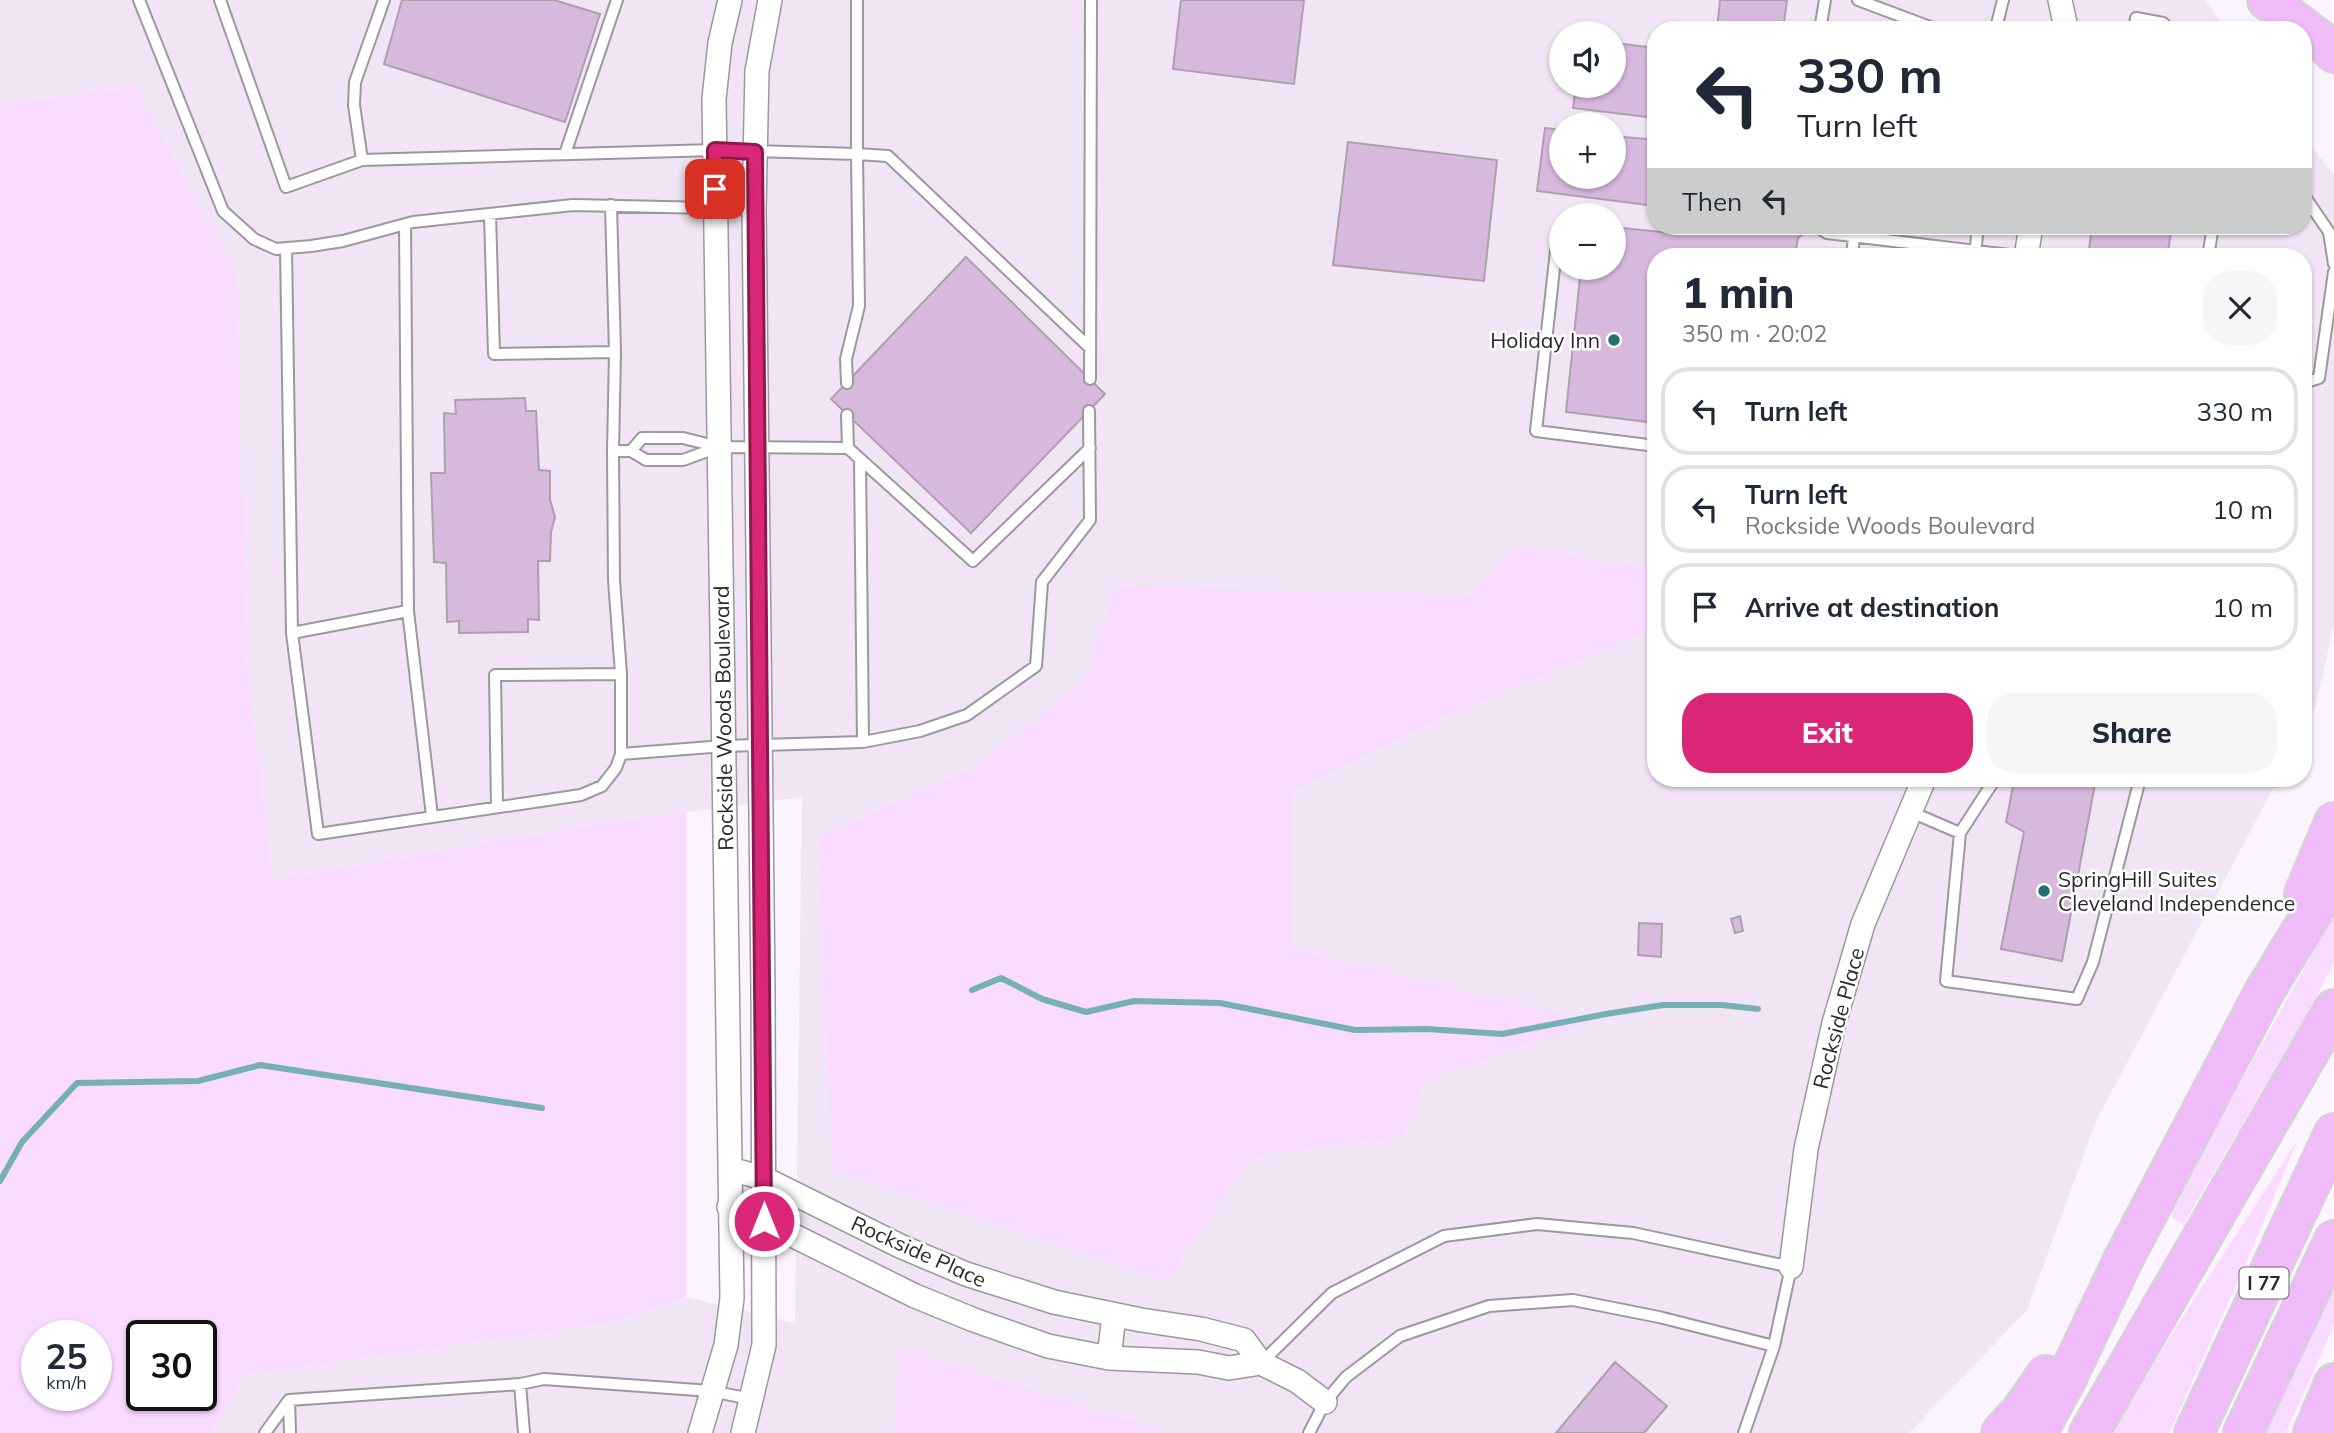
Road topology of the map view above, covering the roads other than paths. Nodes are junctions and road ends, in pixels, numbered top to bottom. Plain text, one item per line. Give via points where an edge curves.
1 (139, 0) edge
2 (220, 0) edge
3 (384, 0) edge
4 (730, 0) edge
5 (769, 0) edge
6 (857, 0) edge
7 (1091, 0) edge
8 (1825, 0) edge
9 (1857, 0) edge
10 (2003, 0) edge
11 (2060, 0) edge
12 (2267, 0) edge
13 (614, 1) edge
14 (1822, 21) edge
15 (1914, 21) edge
16 (1998, 21) edge
17 (2065, 21) edge
18 (2136, 21) edge
19 (2152, 21) edge
20 (2295, 21) edge
21 (2312, 34) edge
22 (2334, 53) edge
23 (715, 150) junction
24 (755, 152) junction
25 (565, 154) junction
26 (858, 154) junction
27 (362, 160) junction
28 (611, 205) junction
29 (2312, 207) edge
30 (716, 208) junction
31 (754, 209) junction
32 (490, 214) junction
33 (405, 224) junction
34 (1845, 235) edge
35 (1854, 236) junction
36 (286, 248) junction
37 (1853, 248) edge
38 (1935, 248) edge
39 (2334, 264) edge
40 (2334, 272) edge
41 (1553, 280) edge
42 (1090, 348) junction
43 (615, 352) junction
44 (1090, 379) dead end
45 (2312, 380) edge
46 (846, 383) dead end
47 (1089, 411) dead end
48 (847, 415) dead end
49 (1647, 445) edge
50 (719, 447) junction
51 (756, 448) junction
52 (848, 448) junction
53 (1090, 448) junction
54 (613, 451) junction
55 (631, 451) junction
56 (860, 458) junction
57 (408, 611) junction
58 (292, 633) junction
59 (621, 674) junction
60 (863, 742) junction
61 (760, 745) junction
62 (724, 746) junction
63 (621, 754) junction
64 (1921, 787) edge
65 (1991, 787) edge
66 (2138, 787) edge
67 (497, 807) junction
68 (1911, 813) junction
69 (432, 817) junction
70 (2334, 822) edge
71 (1960, 833) junction
72 (2334, 872) edge
73 (2264, 992) junction
74 (2334, 1009) edge
75 (2334, 1133) edge
76 (730, 1169) junction
77 (763, 1178) junction
78 (729, 1207) junction
79 (764, 1221) junction
80 (2334, 1240) edge
81 (2123, 1260) junction
82 (1791, 1267) junction
83 (1114, 1315) junction
84 (1774, 1346) junction
85 (1109, 1358) junction
86 (1261, 1363) junction
87 (2334, 1383) edge
88 (520, 1384) junction
89 (711, 1391) junction
90 (751, 1399) junction
91 (289, 1400) junction
92 (1325, 1402) junction
93 (265, 1433) edge
94 (290, 1433) edge
95 (524, 1433) edge
96 (700, 1433) edge
97 (743, 1433) edge
98 (1309, 1433) edge
99 (1744, 1433) edge
100 (2001, 1433) edge
101 (2037, 1433) edge
102 (2089, 1433) edge
103 (2194, 1433) edge
104 (2243, 1433) edge
105 (2313, 1433) edge

1 - 36 lane via 223,211 254,239
2 - 27 lane via 286,187
3 - 27 lane via 355,82
4 - 23 street, Rockside Woods Boulevard via 720,43
5 - 24 street, Rockside Woods Boulevard via 757,71
6 - 26 lane
7 - 42 lane
8 - 14 lane
9 - 15 lane
10 - 16 lane
11 - 17 street
12 - 20 highway
13 - 25 lane
18 - 19 lane
21 - 22 highway
23 - 24 lane
23 - 25 lane
23 - 30 street, Rockside Woods Boulevard
24 - 26 lane
24 - 31 street, Rockside Woods Boulevard
25 - 27 lane
26 - 42 lane via 888,156
26 - 46 lane via 859,306 846,359
28 - 30 lane
28 - 32 lane
28 - 43 lane
29 - 39 lane via 2329,232
30 - 31 lane
30 - 50 street, Rockside Woods Boulevard
31 - 51 street, Rockside Woods Boulevard
32 - 33 lane
32 - 43 lane via 494,354
33 - 36 lane via 343,241
33 - 57 lane
34 - 35 lane
35 - 37 lane
35 - 38 lane
36 - 58 lane
40 - 45 lane via 2319,378
41 - 49 lane via 1536,431
42 - 44 lane
43 - 54 lane
47 - 53 lane
48 - 52 lane
50 - 51 lane
50 - 55 lane via 684,460 646,460
50 - 55 lane via 683,438 642,438
50 - 62 street, Rockside Woods Boulevard
51 - 52 lane
51 - 61 street, Rockside Woods Boulevard
52 - 56 lane
53 - 56 lane via 973,561
53 - 60 lane via 1090,520 1042,582 1036,666 967,715 920,731
54 - 55 lane
54 - 59 lane via 614,580
56 - 60 lane
57 - 58 lane
57 - 69 lane
58 - 69 lane via 318,834
59 - 63 lane
59 - 67 lane via 495,675
60 - 61 lane
61 - 62 lane
61 - 77 street, Rockside Woods Boulevard
62 - 63 lane
62 - 76 street, Rockside Woods Boulevard
63 - 67 lane via 617,768 602,786 581,795
64 - 68 street, Rockside Place
65 - 71 lane
66 - 71 lane via 2093,962 2077,999 1946,981
67 - 69 lane
68 - 71 lane
68 - 82 street, Rockside Place via 1863,924 1834,1023 1806,1149
70 - 73 highway
72 - 73 highway
73 - 81 highway
74 - 102 highway
75 - 103 highway, I 77
76 - 77 street, Rockside Place
76 - 78 street, Rockside Woods Boulevard
77 - 79 street, Rockside Woods Boulevard
77 - 83 street, Rockside Place via 966,1274
78 - 79 street
78 - 89 street, Rockside Woods Boulevard via 732,1298 726,1345
79 - 85 street via 878,1279 974,1320 1048,1346
79 - 90 street, Rockside Woods Boulevard via 764,1345
80 - 104 highway, I 77
81 - 100 highway via 2043,1380
81 - 101 highway
82 - 84 lane
82 - 86 lane via 1633,1233 1537,1224 1444,1236 1332,1293
83 - 85 street
83 - 86 street, Rockside Place via 1244,1340
84 - 92 lane via 1573,1300 1489,1306 1400,1336 1346,1377
84 - 99 lane
85 - 86 street via 1229,1368
86 - 92 street
87 - 105 highway
88 - 89 lane via 544,1379
88 - 91 lane
88 - 95 lane
89 - 90 lane
89 - 96 street, Rockside Woods Boulevard
90 - 97 street, Rockside Woods Boulevard
91 - 93 lane
91 - 94 lane
92 - 98 lane

